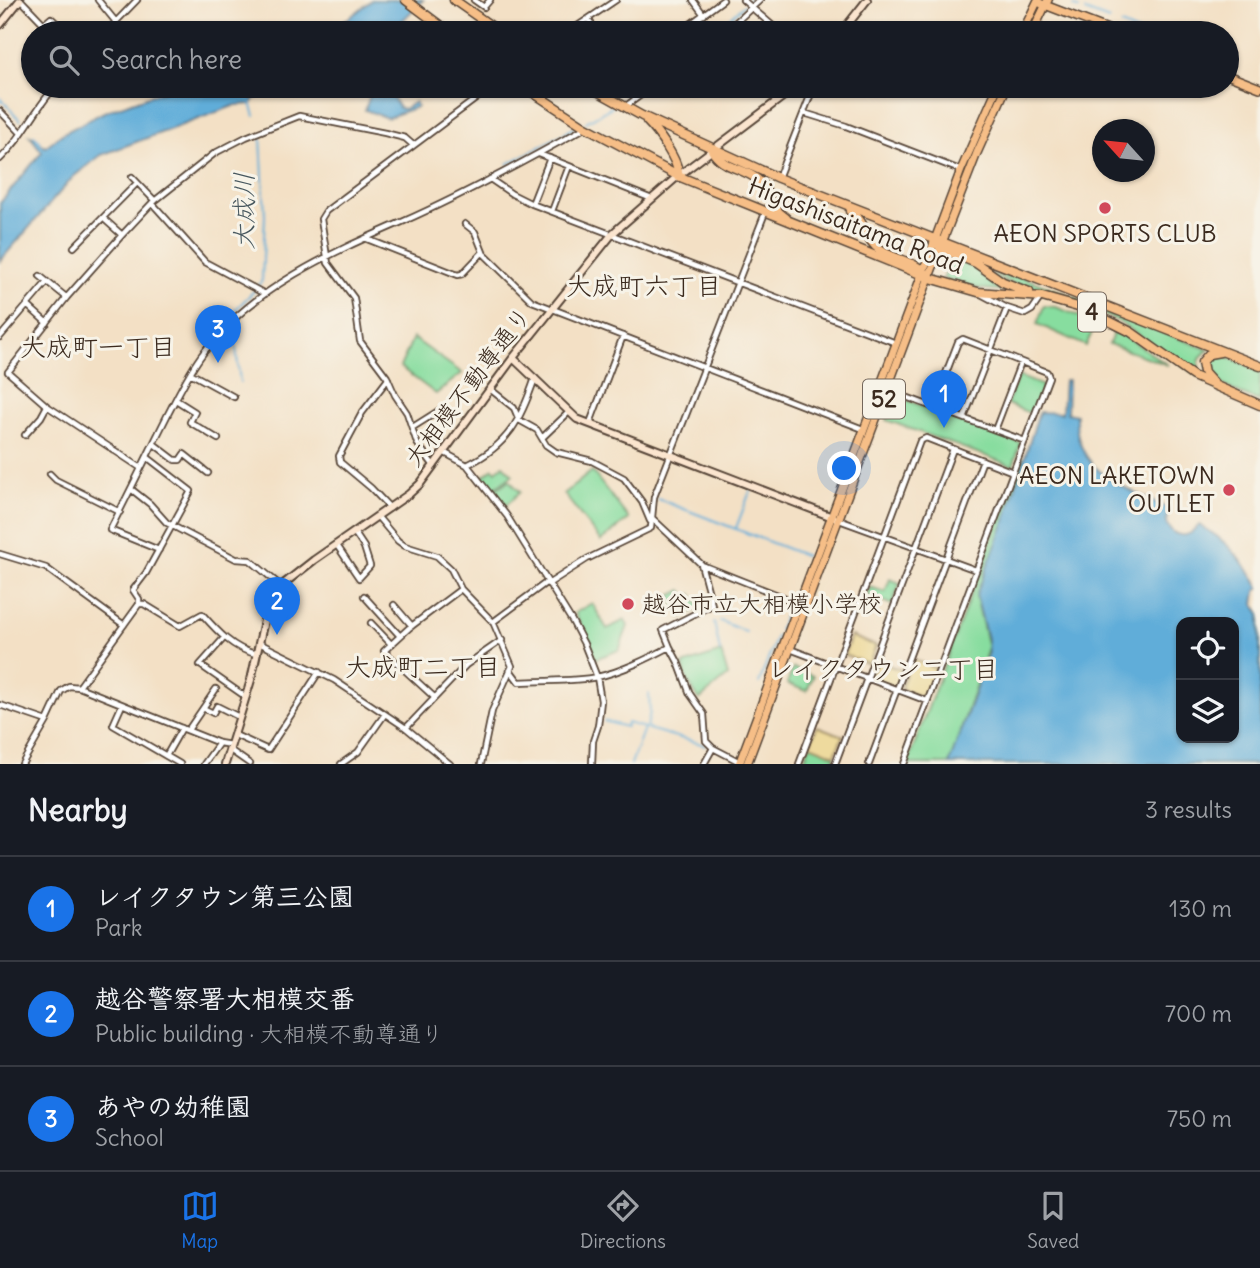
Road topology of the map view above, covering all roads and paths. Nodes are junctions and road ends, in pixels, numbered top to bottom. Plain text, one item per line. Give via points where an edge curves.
1 (21, 0) edge
2 (98, 0) edge
3 (138, 0) edge
4 (407, 0) edge
5 (454, 0) edge
6 (474, 0) edge
7 (490, 0) edge
8 (616, 0) edge
9 (693, 0) edge
10 (723, 0) edge
11 (743, 0) edge
12 (760, 0) edge
13 (867, 0) edge
14 (1036, 1) edge
15 (1047, 2) edge
16 (751, 9) junction
17 (704, 15) junction
18 (588, 19) joint
19 (41, 21) edge
20 (115, 21) edge
21 (117, 21) edge
22 (433, 21) edge
23 (484, 21) edge
24 (585, 21) edge
25 (695, 21) edge
26 (738, 21) edge
27 (766, 21) edge
28 (850, 21) edge
29 (1027, 21) edge
30 (1038, 21) edge
31 (1091, 21) edge
32 (0, 25) edge
33 (1239, 80) edge
34 (1260, 88) edge
35 (45, 98) edge
36 (477, 98) edge
37 (541, 98) edge
38 (611, 98) edge
39 (637, 98) edge
40 (781, 98) edge
41 (810, 98) edge
42 (992, 98) edge
43 (1001, 98) edge
44 (625, 107) junction
45 (0, 111) edge
46 (804, 113) junction
47 (642, 116) junction
48 (584, 126) junction
49 (21, 133) junction
50 (413, 145) junction
51 (712, 150) junction
52 (539, 153) junction
53 (550, 158) junction
54 (0, 159) edge
55 (569, 166) junction
56 (961, 170) junction
57 (678, 176) junction
58 (132, 177) dead end
59 (778, 178) junction
60 (490, 179) junction
61 (137, 183) junction
62 (652, 198) junction
63 (833, 201) junction
64 (153, 202) junction
65 (532, 204) junction
66 (552, 211) junction
67 (765, 213) junction
68 (103, 218) junction
69 (464, 223) dead end
70 (804, 228) junction
71 (613, 233) junction
72 (122, 235) junction
73 (366, 239) junction
74 (939, 244) junction
75 (74, 247) dead end
76 (483, 253) junction
77 (326, 258) junction
78 (925, 275) junction
79 (40, 276) dead end
80 (47, 282) junction
81 (738, 282) junction
82 (978, 292) junction
83 (265, 294) junction
84 (1042, 297) junction
85 (67, 298) junction
86 (27, 305) junction
87 (552, 308) junction
88 (1007, 308) junction
89 (47, 323) junction
90 (623, 336) junction
91 (0, 337) edge
92 (896, 343) junction
93 (991, 350) junction
94 (1222, 352) junction
95 (513, 358) junction
96 (1021, 362) junction
97 (1260, 366) edge
98 (705, 368) junction
99 (190, 373) junction
100 (535, 377) junction
101 (388, 379) junction
102 (490, 388) junction
103 (887, 390) junction
104 (1237, 396) junction
105 (233, 397) dead end
106 (176, 400) junction
107 (1260, 405) edge
108 (47, 406) junction
109 (933, 407) junction
110 (440, 410) dead end
111 (569, 412) junction
112 (964, 418) junction
113 (519, 420) junction
114 (590, 423) junction
115 (413, 427) junction
116 (863, 429) junction
117 (995, 430) junction
118 (24, 435) dead end
119 (543, 438) junction
120 (218, 439) dead end
121 (1025, 441) junction
122 (153, 444) junction
123 (953, 449) junction
124 (445, 453) junction
125 (671, 455) junction
126 (147, 457) junction
127 (984, 460) junction
128 (467, 465) junction
129 (435, 466) junction
130 (141, 468) junction
131 (1013, 472) junction
132 (208, 473) dead end
133 (50, 474) dead end
134 (131, 489) junction
135 (390, 508) junction
136 (120, 512) junction
137 (377, 516) junction
138 (835, 518) junction
139 (652, 519) junction
140 (172, 526) junction
141 (652, 526) junction
142 (354, 532) junction
143 (884, 537) junction
144 (336, 544) junction
145 (915, 549) junction
146 (159, 550) junction
147 (0, 554) edge
148 (946, 560) junction
149 (701, 564) junction
150 (976, 570) junction
151 (547, 583) junction
152 (281, 586) junction
153 (461, 589) junction
154 (364, 596) dead end
155 (798, 603) junction
156 (139, 604) junction
157 (394, 605) dead end
158 (493, 622) junction
159 (371, 623) dead end
160 (124, 625) junction
161 (412, 626) junction
162 (400, 636) junction
163 (225, 638) junction
164 (502, 640) junction
165 (259, 643) junction
166 (391, 644) junction
167 (670, 647) junction
168 (790, 649) junction
169 (256, 654) junction
170 (835, 667) junction
171 (510, 670) junction
172 (319, 672) junction
173 (597, 677) junction
174 (867, 679) junction
175 (79, 687) junction
176 (216, 689) dead end
177 (897, 690) junction
178 (434, 697) junction
179 (246, 698) junction
180 (927, 701) junction
181 (0, 705) edge
182 (122, 705) junction
183 (203, 708) junction
184 (385, 714) junction
185 (240, 718) junction
186 (47, 721) junction
187 (182, 728) junction
188 (406, 728) junction
189 (188, 730) junction
190 (235, 735) junction
191 (219, 743) junction
192 (231, 748) junction
193 (713, 748) junction
194 (166, 756) junction
195 (742, 763) edge
196 (22, 764) edge
197 (180, 764) edge
198 (204, 764) edge
199 (225, 764) edge
200 (250, 764) edge
201 (341, 764) edge
202 (450, 764) edge
203 (481, 764) edge
204 (593, 764) edge
205 (704, 764) edge
206 (799, 764) edge
207 (835, 764) edge
208 (869, 764) edge
209 (904, 764) edge

1 - 19 street
1 - 32 street
2 - 20 street
3 - 21 street
4 - 22 highway
5 - 23 highway
6 - 7 street via 484,7
8 - 18 street
9 - 17 street
10 - 17 street
11 - 16 street
12 - 16 street
13 - 28 street
14 - 15 main road
14 - 29 main road
15 - 30 main road
15 - 31 main road
16 - 26 street
16 - 27 street
17 - 25 street
18 - 24 street
33 - 34 main road
35 - 49 street
36 - 50 street
37 - 48 highway, Higashisaitama Road / 4
38 - 44 highway, Higashisaitama Road / 4
39 - 44 street
40 - 51 street, 大相模不動尊通り
41 - 46 street
42 - 56 main road, 52
43 - 74 main road, 52
44 - 47 highway, Higashisaitama Road / 4
45 - 49 street
46 - 56 street
46 - 59 street
47 - 51 highway, Higashisaitama Road / 4
47 - 57 highway via 678,167
48 - 52 street
48 - 57 highway, Higashisaitama Road / 4
49 - 54 street
50 - 64 street via 386,133 299,116 215,153
50 - 77 street via 323,214
51 - 57 street, 大相模不動尊通り
51 - 59 highway, Higashisaitama Road / 4
51 - 70 highway, 4 via 719,161 759,180 774,208
52 - 53 street
52 - 60 street
53 - 55 street
53 - 65 street
55 - 62 street
55 - 66 street
56 - 74 main road, 52
57 - 62 street, 大相模不動尊通り
57 - 67 highway, Higashisaitama Road / 4
58 - 61 street
59 - 63 highway, Higashisaitama Road / 4
60 - 65 street
60 - 73 street
61 - 64 street
61 - 68 street
62 - 71 street, 大相模不動尊通り
63 - 74 highway, Higashisaitama Road / 4
63 - 78 highway, 4 via 860,219 877,248
64 - 72 street
64 - 83 street via 205,262
65 - 66 street
66 - 71 street
67 - 70 highway, Higashisaitama Road / 4
67 - 81 street
68 - 72 street
68 - 75 street
69 - 76 street via 475,232
70 - 78 highway, Higashisaitama Road / 4
71 - 81 street
71 - 87 street, 大相模不動尊通り
72 - 85 street
73 - 76 street via 458,275
73 - 77 street
74 - 78 main road, 52
74 - 84 highway, 4 via 1009,285
74 - 94 highway, Higashisaitama Road / 4
76 - 87 street via 532,301
77 - 83 street
77 - 101 street via 354,298 361,344
78 - 82 highway, Higashisaitama Road / 4
78 - 92 main road, 52
78 - 103 main road, 52
79 - 80 street
80 - 85 street
80 - 86 street
81 - 92 street
81 - 98 street
82 - 84 highway, Higashisaitama Road / 4
82 - 88 street
83 - 99 street via 204,351
84 - 88 street via 1025,314
84 - 104 highway, Higashisaitama Road / 4 via 1113,322 1194,376
85 - 89 street
86 - 89 street
86 - 91 street
87 - 90 street
87 - 95 street, 大相模不動尊通り
88 - 93 street
89 - 108 street via 8,372
90 - 98 street
90 - 114 street
92 - 116 main road, 52
93 - 96 street
93 - 109 street via 958,342
93 - 112 street
94 - 97 highway, Higashisaitama Road / 4
94 - 104 highway, 4 via 1209,354 1202,368 1208,379
95 - 100 street
95 - 102 street, 大相模不動尊通り
96 - 117 street
96 - 121 street via 1049,377
98 - 116 street
98 - 125 street
99 - 105 street
99 - 106 street
100 - 111 street
100 - 113 street
101 - 115 street
101 - 135 street via 362,413 339,456
102 - 113 street via 514,408
102 - 124 street, 大相模不動尊通り
103 - 109 street
103 - 138 main road, 52
104 - 107 highway, Higashisaitama Road / 4
106 - 120 street via 195,412 190,422
106 - 122 street
108 - 118 street
108 - 130 street
109 - 112 street
110 - 115 street
111 - 114 street
111 - 119 street
112 - 117 street
113 - 119 street
113 - 128 street via 492,452
114 - 125 street
115 - 129 street via 417,443
116 - 138 main road, 52
117 - 121 street
119 - 141 street via 556,452 592,461 624,478
121 - 131 street
122 - 126 street
122 - 132 street via 175,460 184,454
123 - 127 street
123 - 143 street via 926,438 920,441
123 - 145 street
124 - 128 street
124 - 129 street, 大相模不動尊通り
125 - 138 street
125 - 139 street via 654,497
126 - 130 street
126 - 140 street via 191,491
127 - 131 street
127 - 148 street
128 - 151 street via 507,516
129 - 135 street, 大相模不動尊通り
130 - 134 street
131 - 150 street
133 - 136 street
134 - 136 street
134 - 140 street
135 - 137 street, 大相模不動尊通り
136 - 146 street via 110,530
137 - 142 street, 大相模不動尊通り
137 - 153 street via 405,546 437,556 451,569
138 - 143 street
138 - 155 main road, 52
138 - 168 main road, 52
139 - 141 street
139 - 149 street
140 - 146 street
140 - 152 street via 236,559 250,560
141 - 151 street
142 - 144 street, 大相模不動尊通り
142 - 144 street via 370,566 359,578
143 - 145 street
143 - 170 street
144 - 152 street, 大相模不動尊通り
145 - 148 street
145 - 174 street
146 - 156 street via 132,590
147 - 160 street via 46,568
148 - 150 street
148 - 177 street
149 - 155 street
149 - 167 street via 712,605 663,630
150 - 180 street
151 - 158 street
151 - 173 street via 572,621
152 - 165 street, 大相模不動尊通り via 265,616
153 - 158 street
153 - 161 street
154 - 162 street
155 - 195 main road, 52
156 - 160 street
156 - 163 street via 180,626 202,614
157 - 161 street
158 - 164 street
159 - 166 street
160 - 175 street
161 - 162 street
162 - 166 street
163 - 169 street
163 - 179 street via 200,665
164 - 171 street
164 - 178 street
165 - 169 street, 大相模不動尊通り
165 - 172 street
166 - 178 street via 384,651
167 - 173 street via 642,663
167 - 193 street via 704,714 704,735
168 - 170 street
168 - 195 main road, 52
169 - 179 street, 大相模不動尊通り
170 - 174 street
170 - 206 street
171 - 173 street via 519,682
171 - 203 street via 492,710
172 - 184 street
172 - 190 street via 268,750
173 - 204 street via 601,714 593,741
174 - 177 street
174 - 207 street
175 - 182 street
175 - 186 street via 61,691
176 - 183 street
177 - 180 street
177 - 208 street
178 - 188 street
179 - 185 street, 大相模不動尊通り
180 - 209 street
181 - 186 street
182 - 187 street
182 - 194 street via 113,725
183 - 185 street via 213,713 217,706
183 - 189 street
184 - 188 street
184 - 201 street via 358,752
185 - 190 street, 大相模不動尊通り
186 - 196 street
187 - 189 street
187 - 194 street
188 - 202 street
189 - 191 street
190 - 192 street, 大相模不動尊通り
191 - 192 street
191 - 198 street
192 - 199 street, 大相模不動尊通り
192 - 200 street
193 - 195 street
193 - 205 street
194 - 197 street

